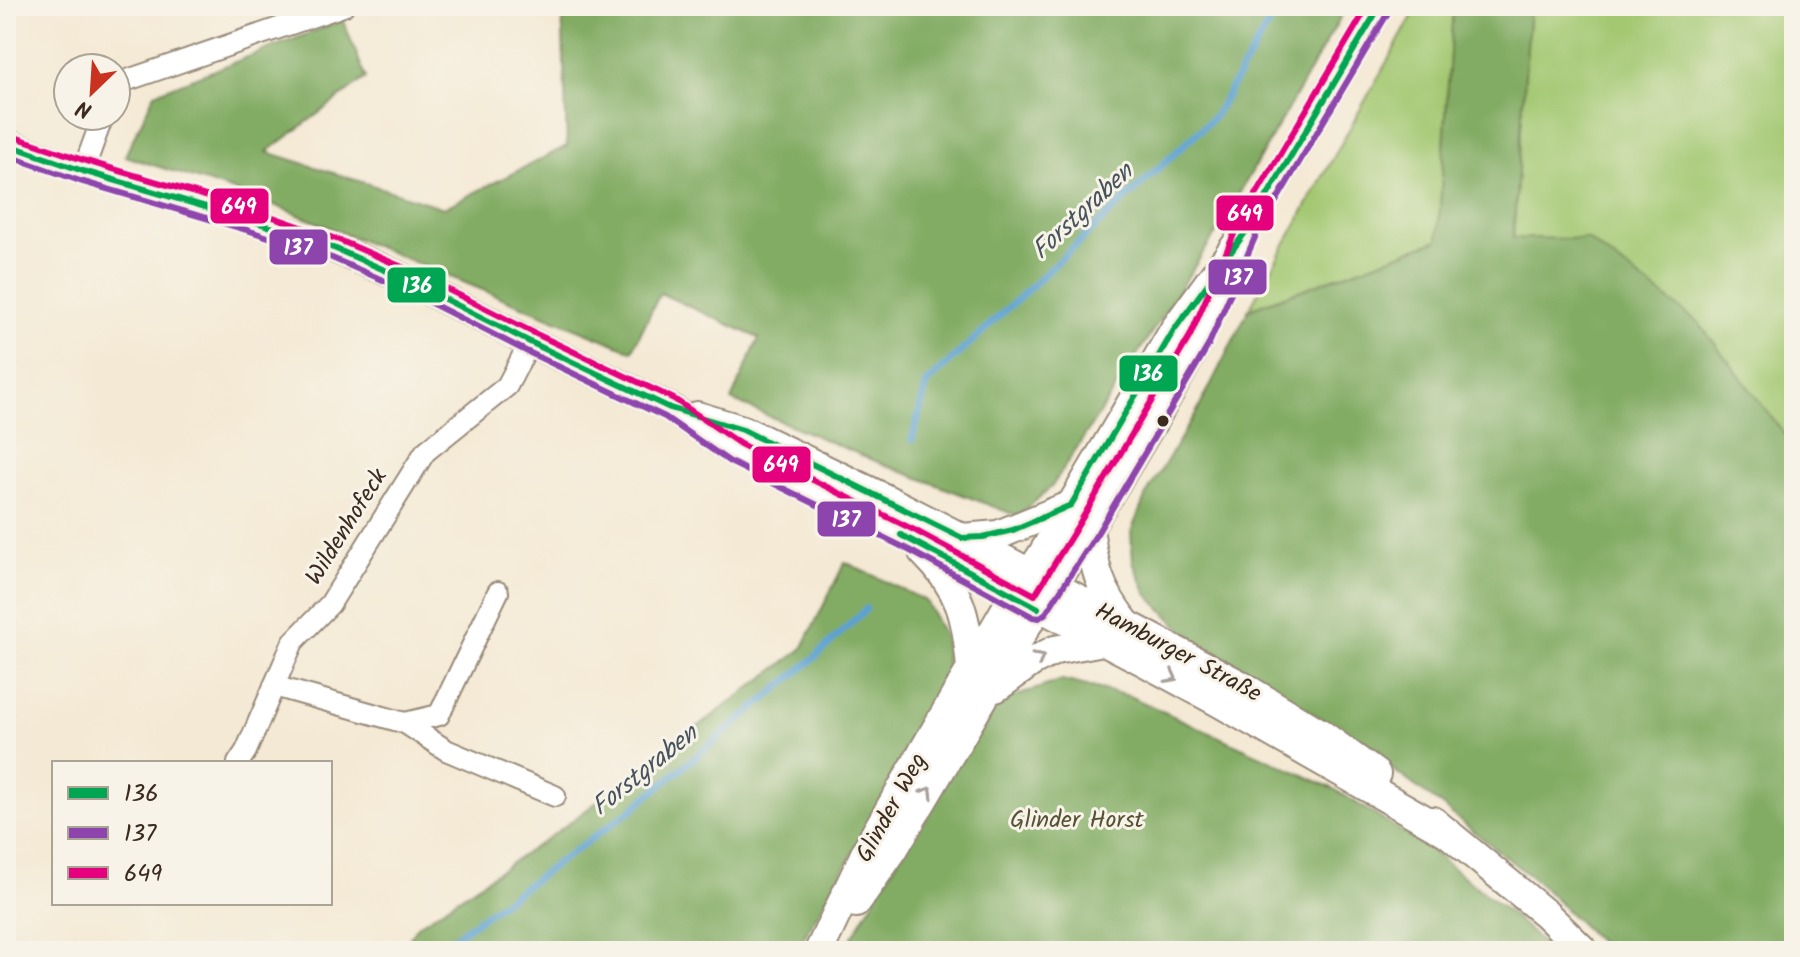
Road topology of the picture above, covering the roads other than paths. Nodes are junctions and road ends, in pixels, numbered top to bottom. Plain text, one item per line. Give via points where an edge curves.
1 (343, 6) edge
2 (1380, 6) edge
3 (132, 79) edge
4 (97, 132) edge
5 (6, 144) edge
6 (83, 171) junction
7 (1247, 230) junction
8 (530, 342) junction
9 (670, 408) junction
10 (1071, 505) junction
11 (1089, 527) junction
12 (962, 538) junction
13 (910, 539) junction
14 (1034, 591) junction
15 (498, 592) dead end
16 (1128, 626) junction
17 (1103, 641) junction
18 (971, 669) junction
19 (274, 686) junction
20 (985, 697) junction
21 (405, 723) junction
22 (239, 761) edge
23 (555, 796) dead end
24 (1448, 833) junction
25 (821, 951) edge
26 (1584, 951) edge

1 - 3 street
2 - 7 main road
4 - 6 street
5 - 6 main road, Hamburger Straße
6 - 8 main road, Hamburger Straße via 336,249
7 - 10 main road via 1174,330
7 - 11 main road via 1199,341
8 - 9 main road, Hamburger Straße
8 - 19 street, Wildenhofeck via 507,386 425,452 330,604 293,642
9 - 12 main road, Hamburger Straße via 743,430
9 - 13 main road, Hamburger Straße via 735,453
10 - 12 main road via 998,535
10 - 14 main road
11 - 14 main road
11 - 16 main road via 1097,574
12 - 14 main road, Hamburger Straße
13 - 14 main road, Hamburger Straße
13 - 18 main road via 957,596
14 - 16 main road, Hamburger Straße
14 - 17 main road, Hamburger Straße
14 - 18 main road, Glinder Weg
14 - 20 main road
15 - 21 street via 439,715
16 - 24 main road, Hamburger Straße via 1320,733
20 -> 17 main road via 1055,650
17 -> 24 main road, Hamburger Straße
18 - 25 main road, Glinder Weg via 871,841
19 - 21 street
19 - 22 street, Wildenhofeck
25 -> 20 main road via 893,850
21 - 23 street via 446,750
24 - 26 main road, Hamburger Straße

